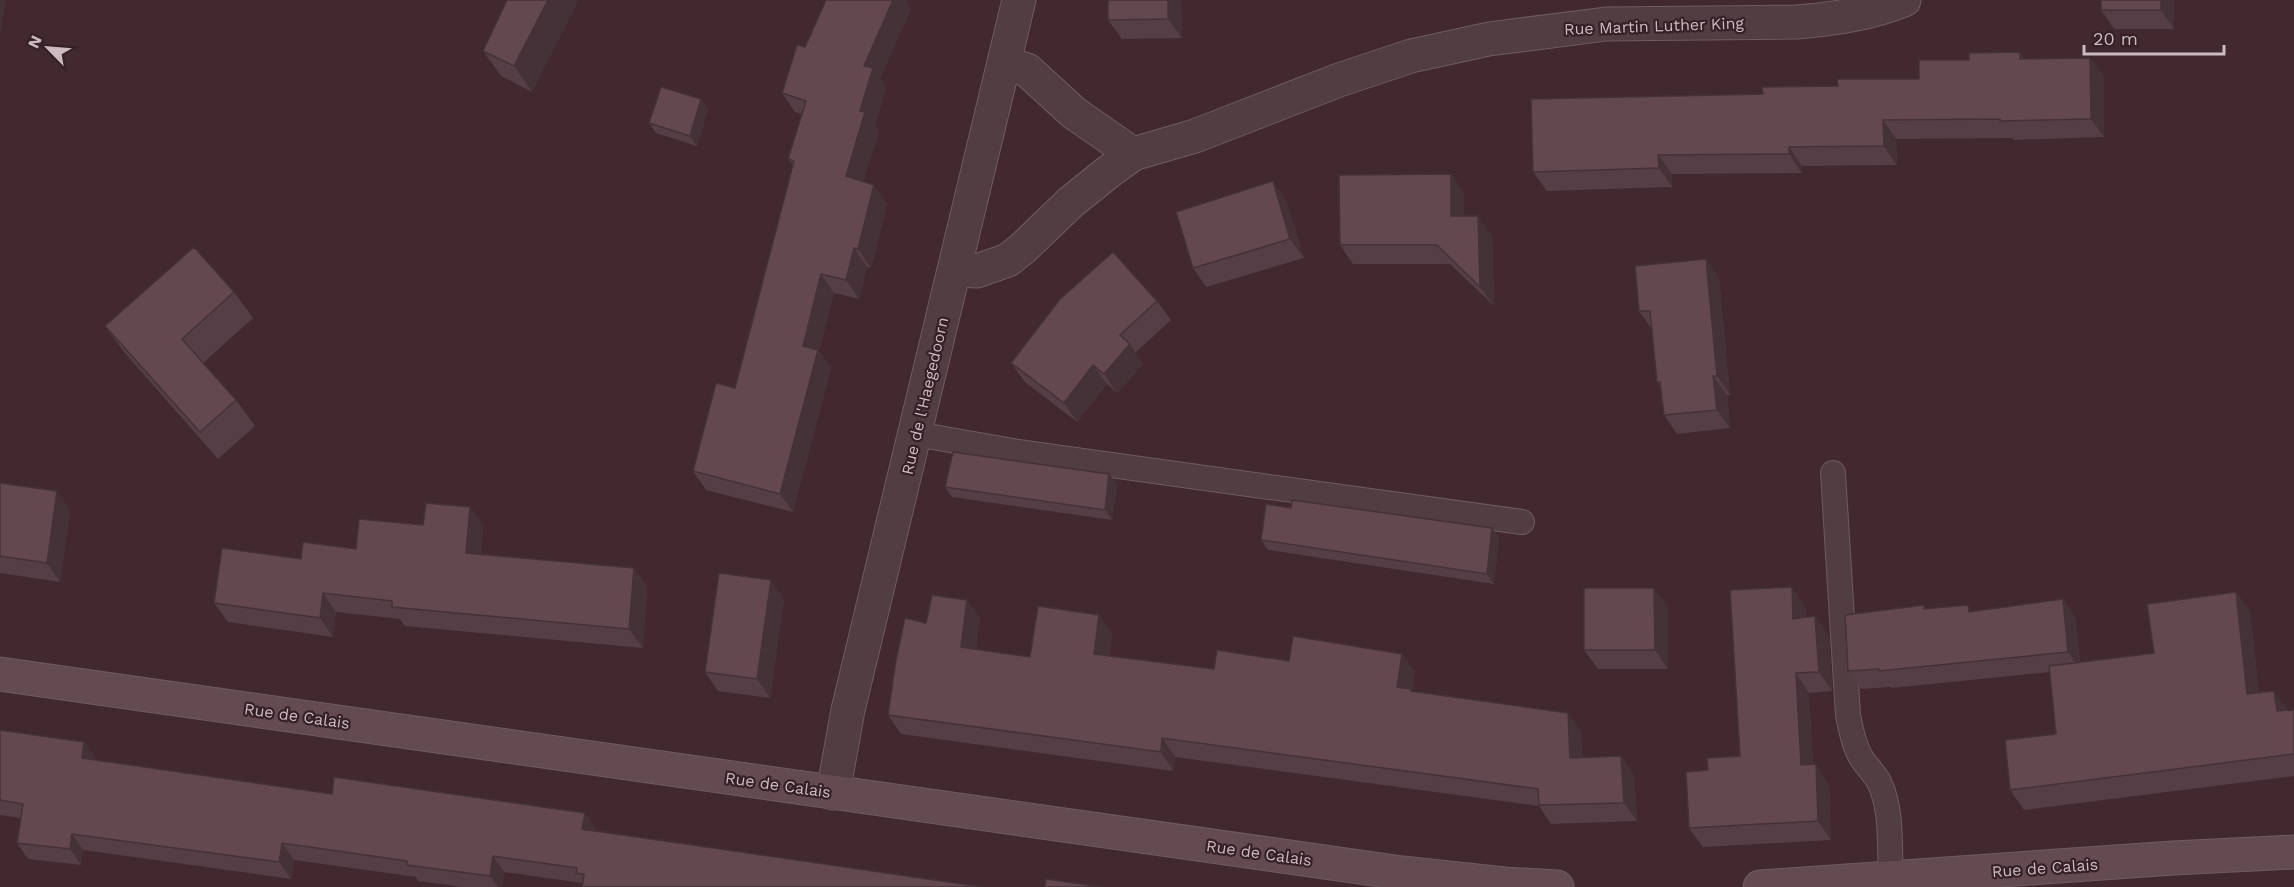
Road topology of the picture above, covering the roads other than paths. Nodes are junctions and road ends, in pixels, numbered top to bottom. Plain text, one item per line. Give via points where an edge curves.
1 (1019, 0) edge
2 (1904, 0) edge
3 (1004, 63) junction
4 (1133, 154) junction
5 (955, 270) junction
6 (916, 434) junction
7 (1833, 473) dead end
8 (1522, 522) dead end
9 (0, 674) edge
10 (833, 793) junction
11 (2294, 852) edge
12 (1891, 879) junction
13 (1557, 887) edge
14 (1760, 887) edge

1 - 3 street, Rue de l'Haegedoorn
2 - 4 street, Rue Martin Luther King via 1822,20 1606,24 1447,47 1372,68 1195,136
3 - 4 street via 1027,70 1074,113
3 - 5 street, Rue de l'Haegedoorn
4 - 5 street, Rue Martin Luther King via 1071,202 1008,260 977,271
5 - 6 street, Rue de l'Haegedoorn
6 - 8 lane via 1018,452
6 - 10 street, Rue de l'Haegedoorn via 848,710
7 - 12 lane via 1848,715 1856,746 1884,796
9 - 10 street, Rue de Calais
10 - 13 street, Rue de Calais via 1402,873
11 - 12 street, Rue de Calais
12 - 14 street, Rue de Calais

